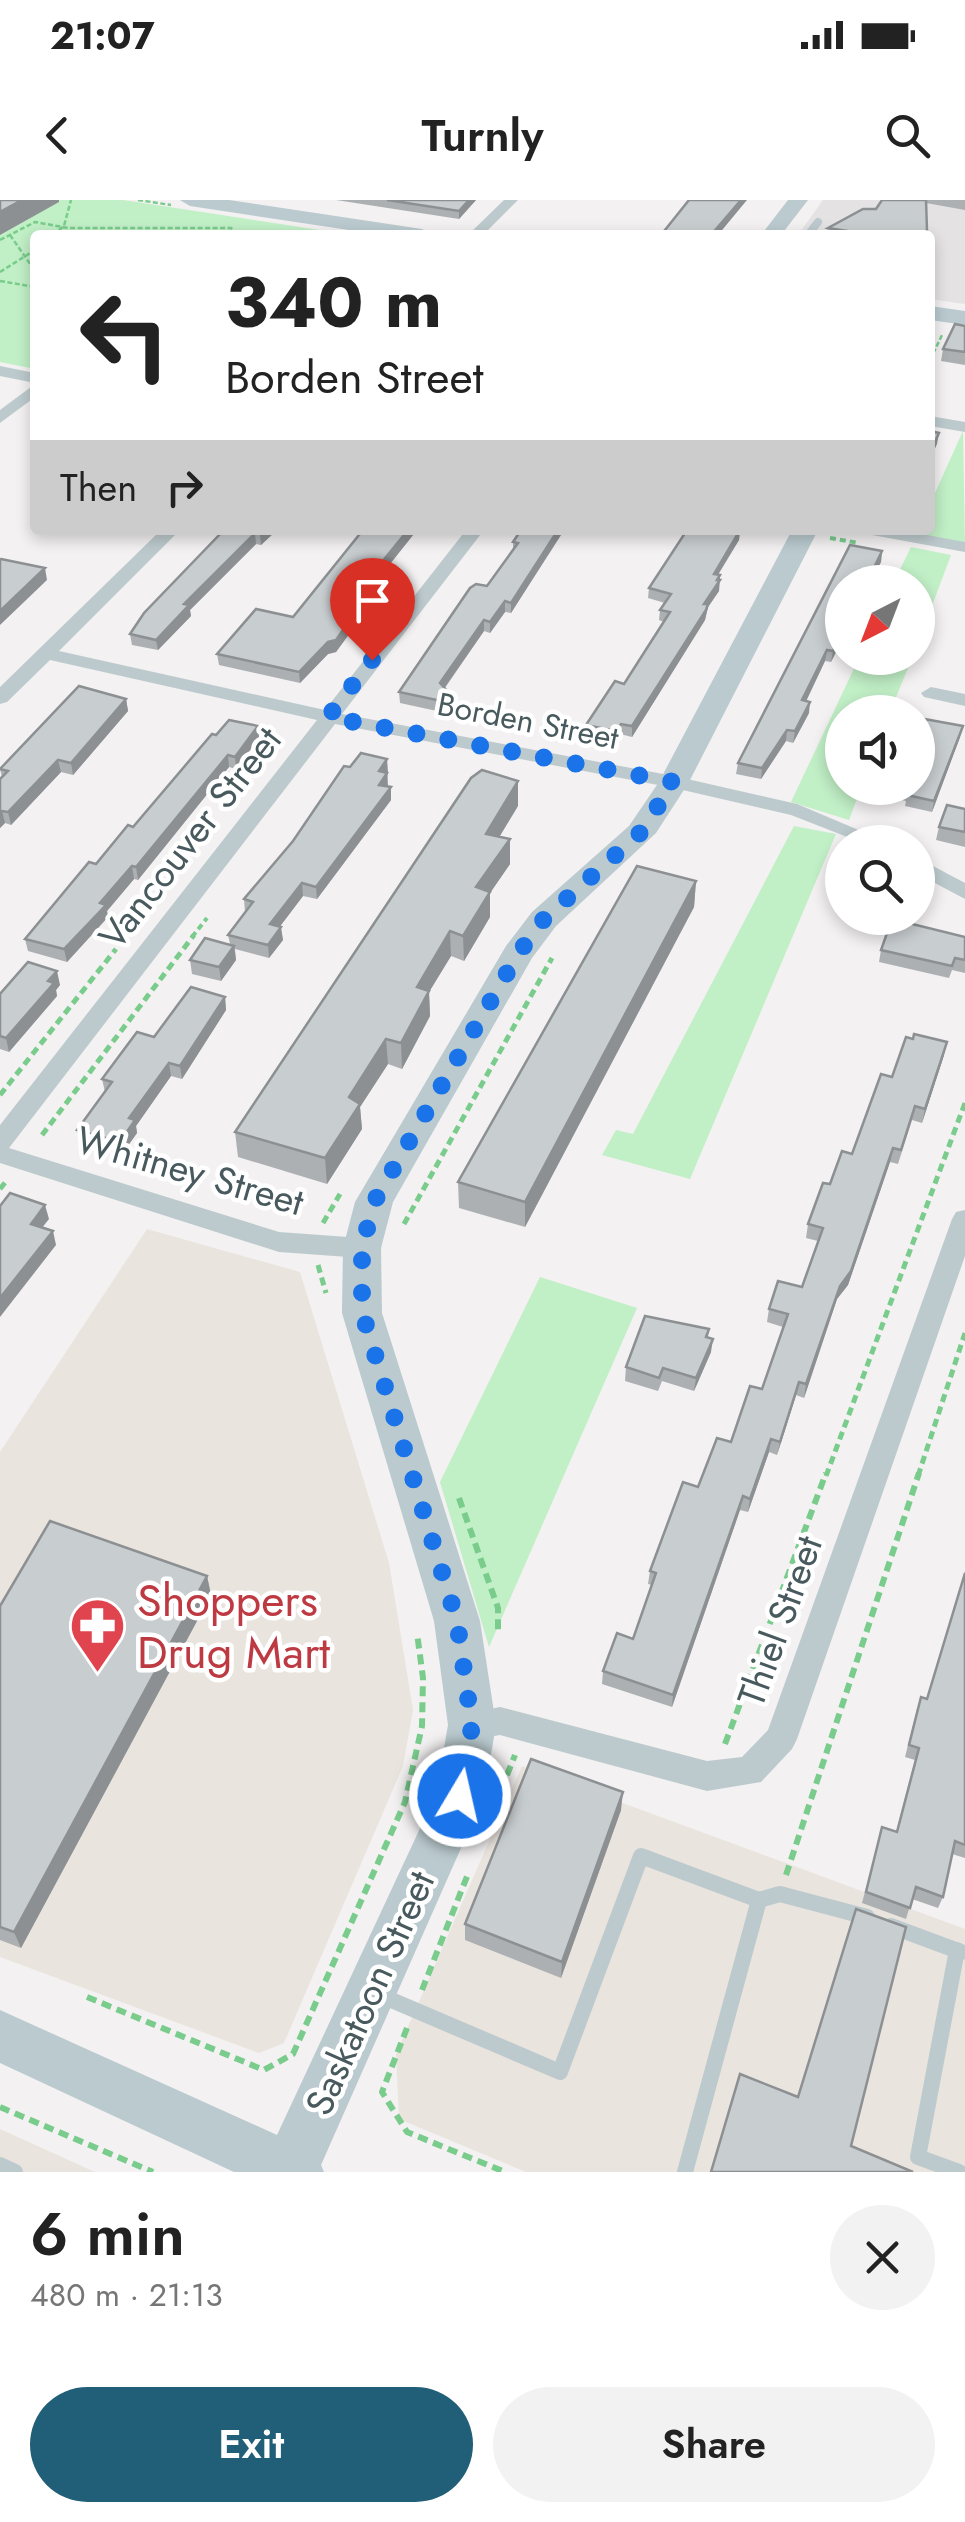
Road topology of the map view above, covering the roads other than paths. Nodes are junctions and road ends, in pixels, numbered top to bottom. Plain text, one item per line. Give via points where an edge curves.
1 (190, 200) edge
2 (511, 200) edge
3 (798, 200) edge
4 (818, 222) dead end
5 (389, 230) edge
6 (480, 230) edge
7 (775, 230) edge
8 (812, 230) edge
9 (935, 314) edge
10 (965, 318) edge
11 (0, 371) edge
12 (30, 377) edge
13 (30, 393) edge
14 (0, 418) edge
15 (935, 422) edge
16 (965, 427) edge
17 (166, 535) edge
18 (470, 535) edge
19 (816, 535) edge
20 (870, 537) edge
21 (965, 547) edge
22 (45, 653) junction
23 (931, 692) dead end
24 (0, 698) edge
25 (965, 700) edge
26 (328, 717) junction
27 (674, 782) junction
28 (845, 825) edge
29 (935, 875) edge
30 (965, 892) edge
31 (0, 1142) edge
32 (4, 1166) edge
33 (965, 1219) edge
34 (362, 1248) junction
35 (472, 1726) junction
36 (759, 1900) junction
37 (961, 1952) edge
38 (393, 2001) junction
39 (0, 2036) edge
40 (0, 2165) edge
41 (291, 2171) edge
42 (15, 2172) edge
43 (685, 2172) edge
44 (959, 2172) edge

1 - 5 street
2 - 6 street
3 - 7 street
4 - 8 lane
9 - 10 street
11 - 12 street
13 - 14 street
15 - 16 street
17 - 22 street
18 - 26 street, Vancouver Street
19 - 27 street, Saskatoon Street
20 - 21 street
22 - 24 street
22 - 26 street, Borden Street
23 - 25 street
26 - 27 street, Borden Street
26 - 31 street, Vancouver Street
27 - 28 street, Borden Street
27 - 34 street, Saskatoon Street via 640,833 544,919 518,954 374,1202
29 - 30 street
32 - 34 street, Whitney Street via 279,1242
33 - 35 street, Thiel Street via 781,1739 750,1771 707,1776 500,1722
34 - 35 street, Saskatoon Street via 362,1312 457,1621
35 - 38 street, Saskatoon Street via 460,1796
36 - 37 lane via 780,1894 858,1914
36 - 38 lane via 641,1856 560,2072
36 - 43 lane
37 - 44 lane via 918,2156
38 - 41 street, Saskatoon Street
39 - 41 street
40 - 42 lane

